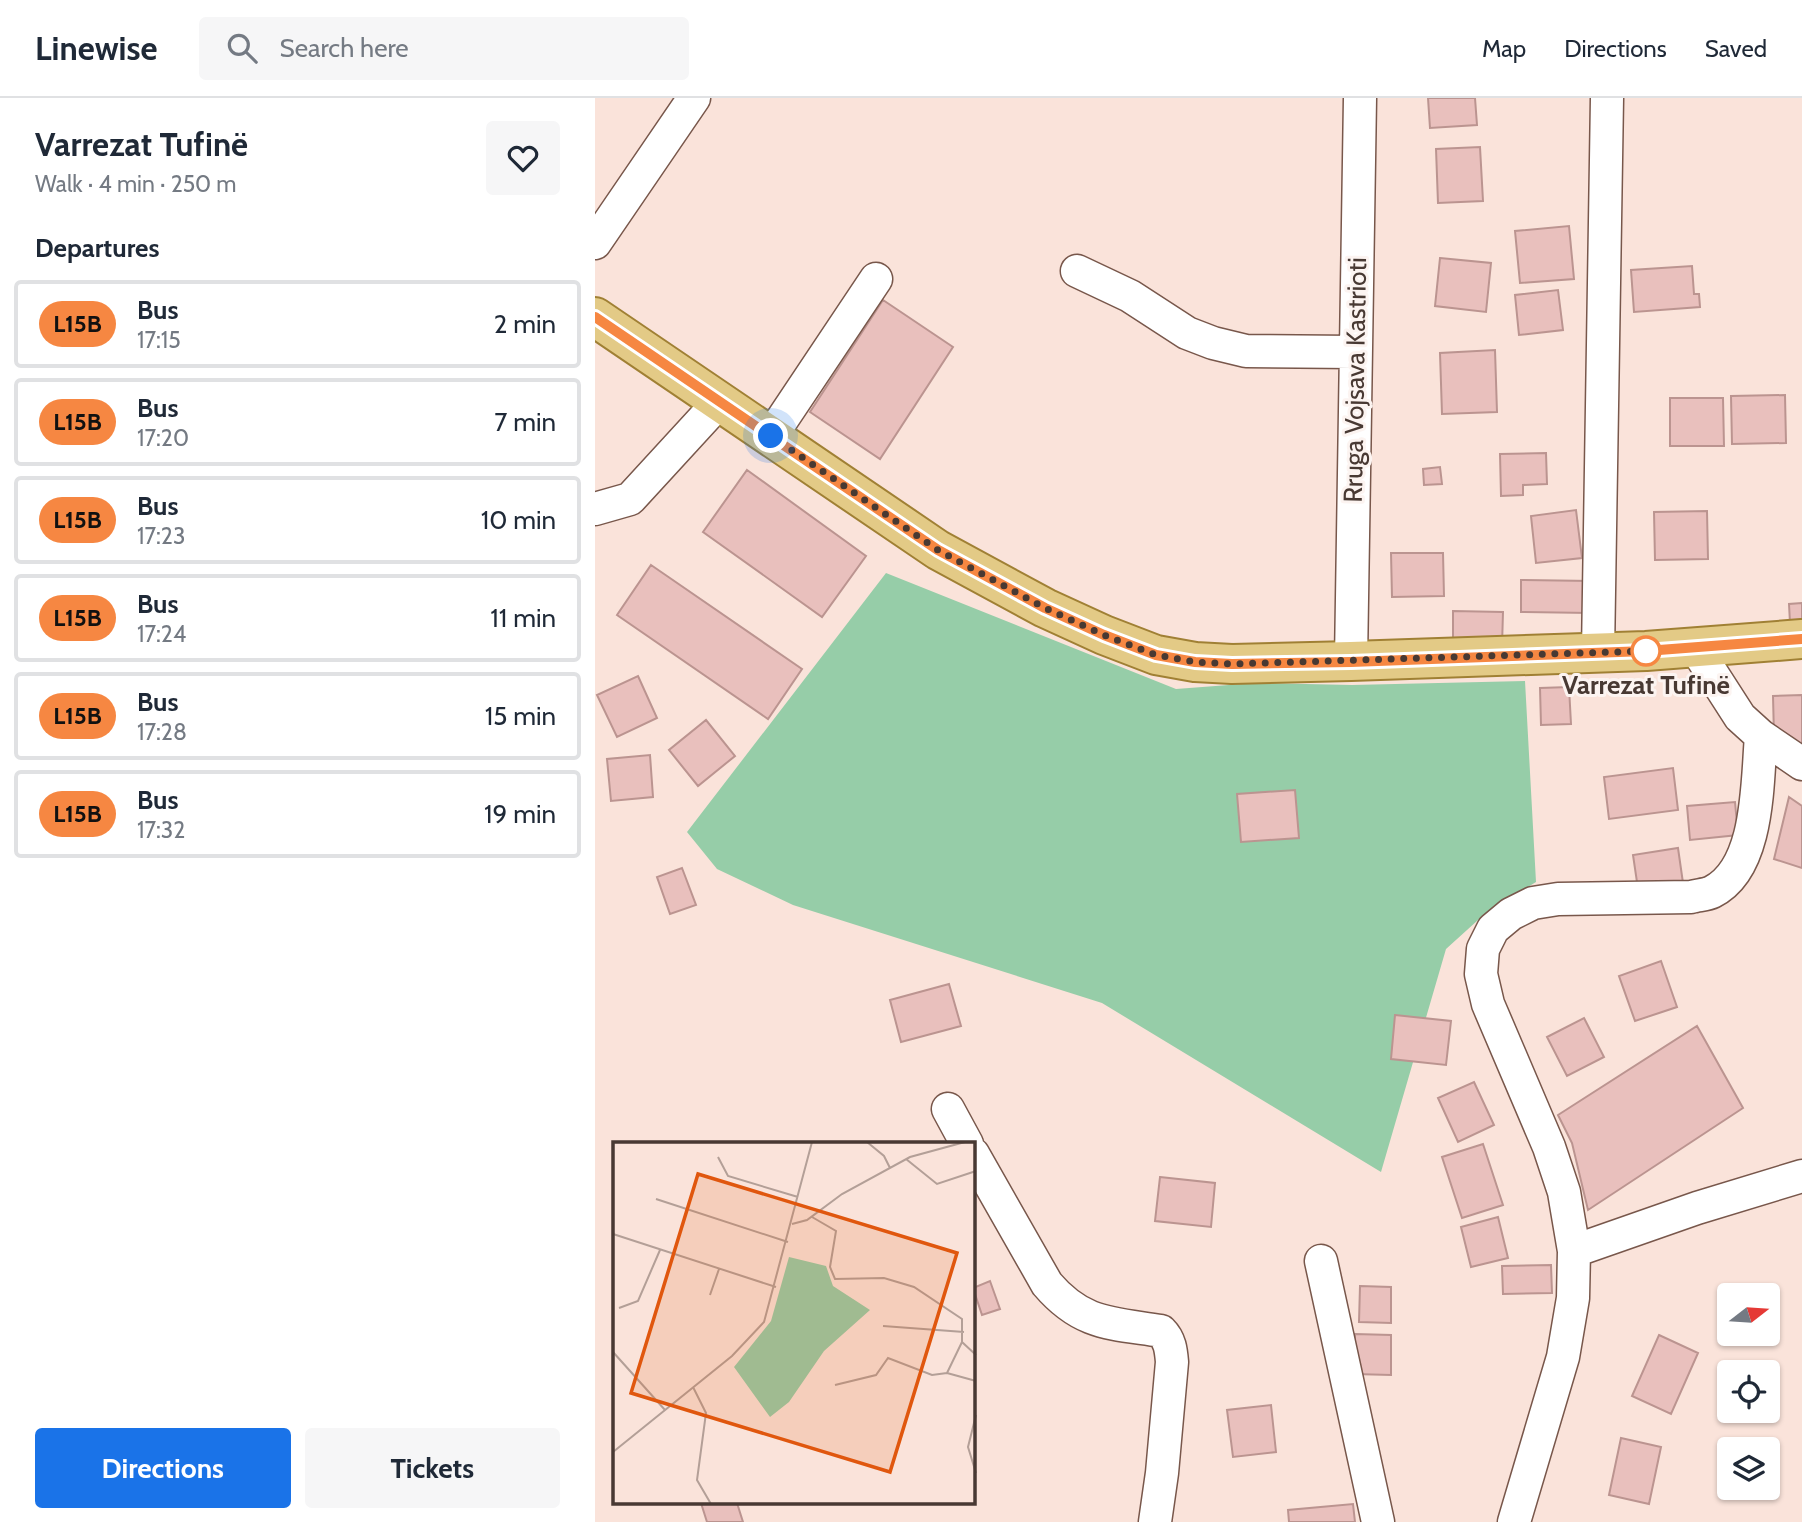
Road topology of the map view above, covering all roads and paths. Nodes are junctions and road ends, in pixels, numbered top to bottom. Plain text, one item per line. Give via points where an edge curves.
1 (694, 98) edge
2 (1360, 98) edge
3 (1607, 98) edge
4 (595, 243) edge
5 (1077, 271) dead end
6 (876, 279) dead end
7 (595, 317) edge
8 (1355, 352) junction
9 (720, 401) junction
10 (771, 436) junction
11 (595, 509) edge
12 (1802, 639) edge
13 (1695, 647) junction
14 (1598, 653) junction
15 (1351, 662) junction
16 (1762, 736) junction
17 (1802, 764) edge
18 (948, 1109) dead end
19 (966, 1142) edge
20 (975, 1158) edge
21 (1802, 1176) edge
22 (1574, 1251) junction
23 (1321, 1261) dead end
24 (1155, 1522) edge
25 (1378, 1522) edge
26 (1514, 1522) edge

1 - 4 street
2 - 8 street, Rruga Vojsava Kastrioti
3 - 14 street
5 - 8 street via 1130,296 1187,333 1213,342 1246,351
6 - 10 street
7 - 9 main road
8 - 15 street, Rruga Vojsava Kastrioti
9 - 10 main road
9 - 11 street via 630,499
10 - 15 main road via 938,550 1104,635 1156,655 1195,662
12 - 13 main road
13 - 14 main road
13 - 16 street via 1740,718
14 - 15 main road
16 - 17 street
16 - 22 street via 1751,832 1729,880 1712,892 1691,897 1558,898 1533,903 1493,929 1483,949 1481,974 1488,1004 1549,1147 1564,1192
18 - 19 street
20 - 24 street via 1061,1301 1098,1321 1161,1331 1166,1336 1172,1362
21 - 22 street
22 - 26 street via 1573,1298 1563,1357
23 - 25 street

